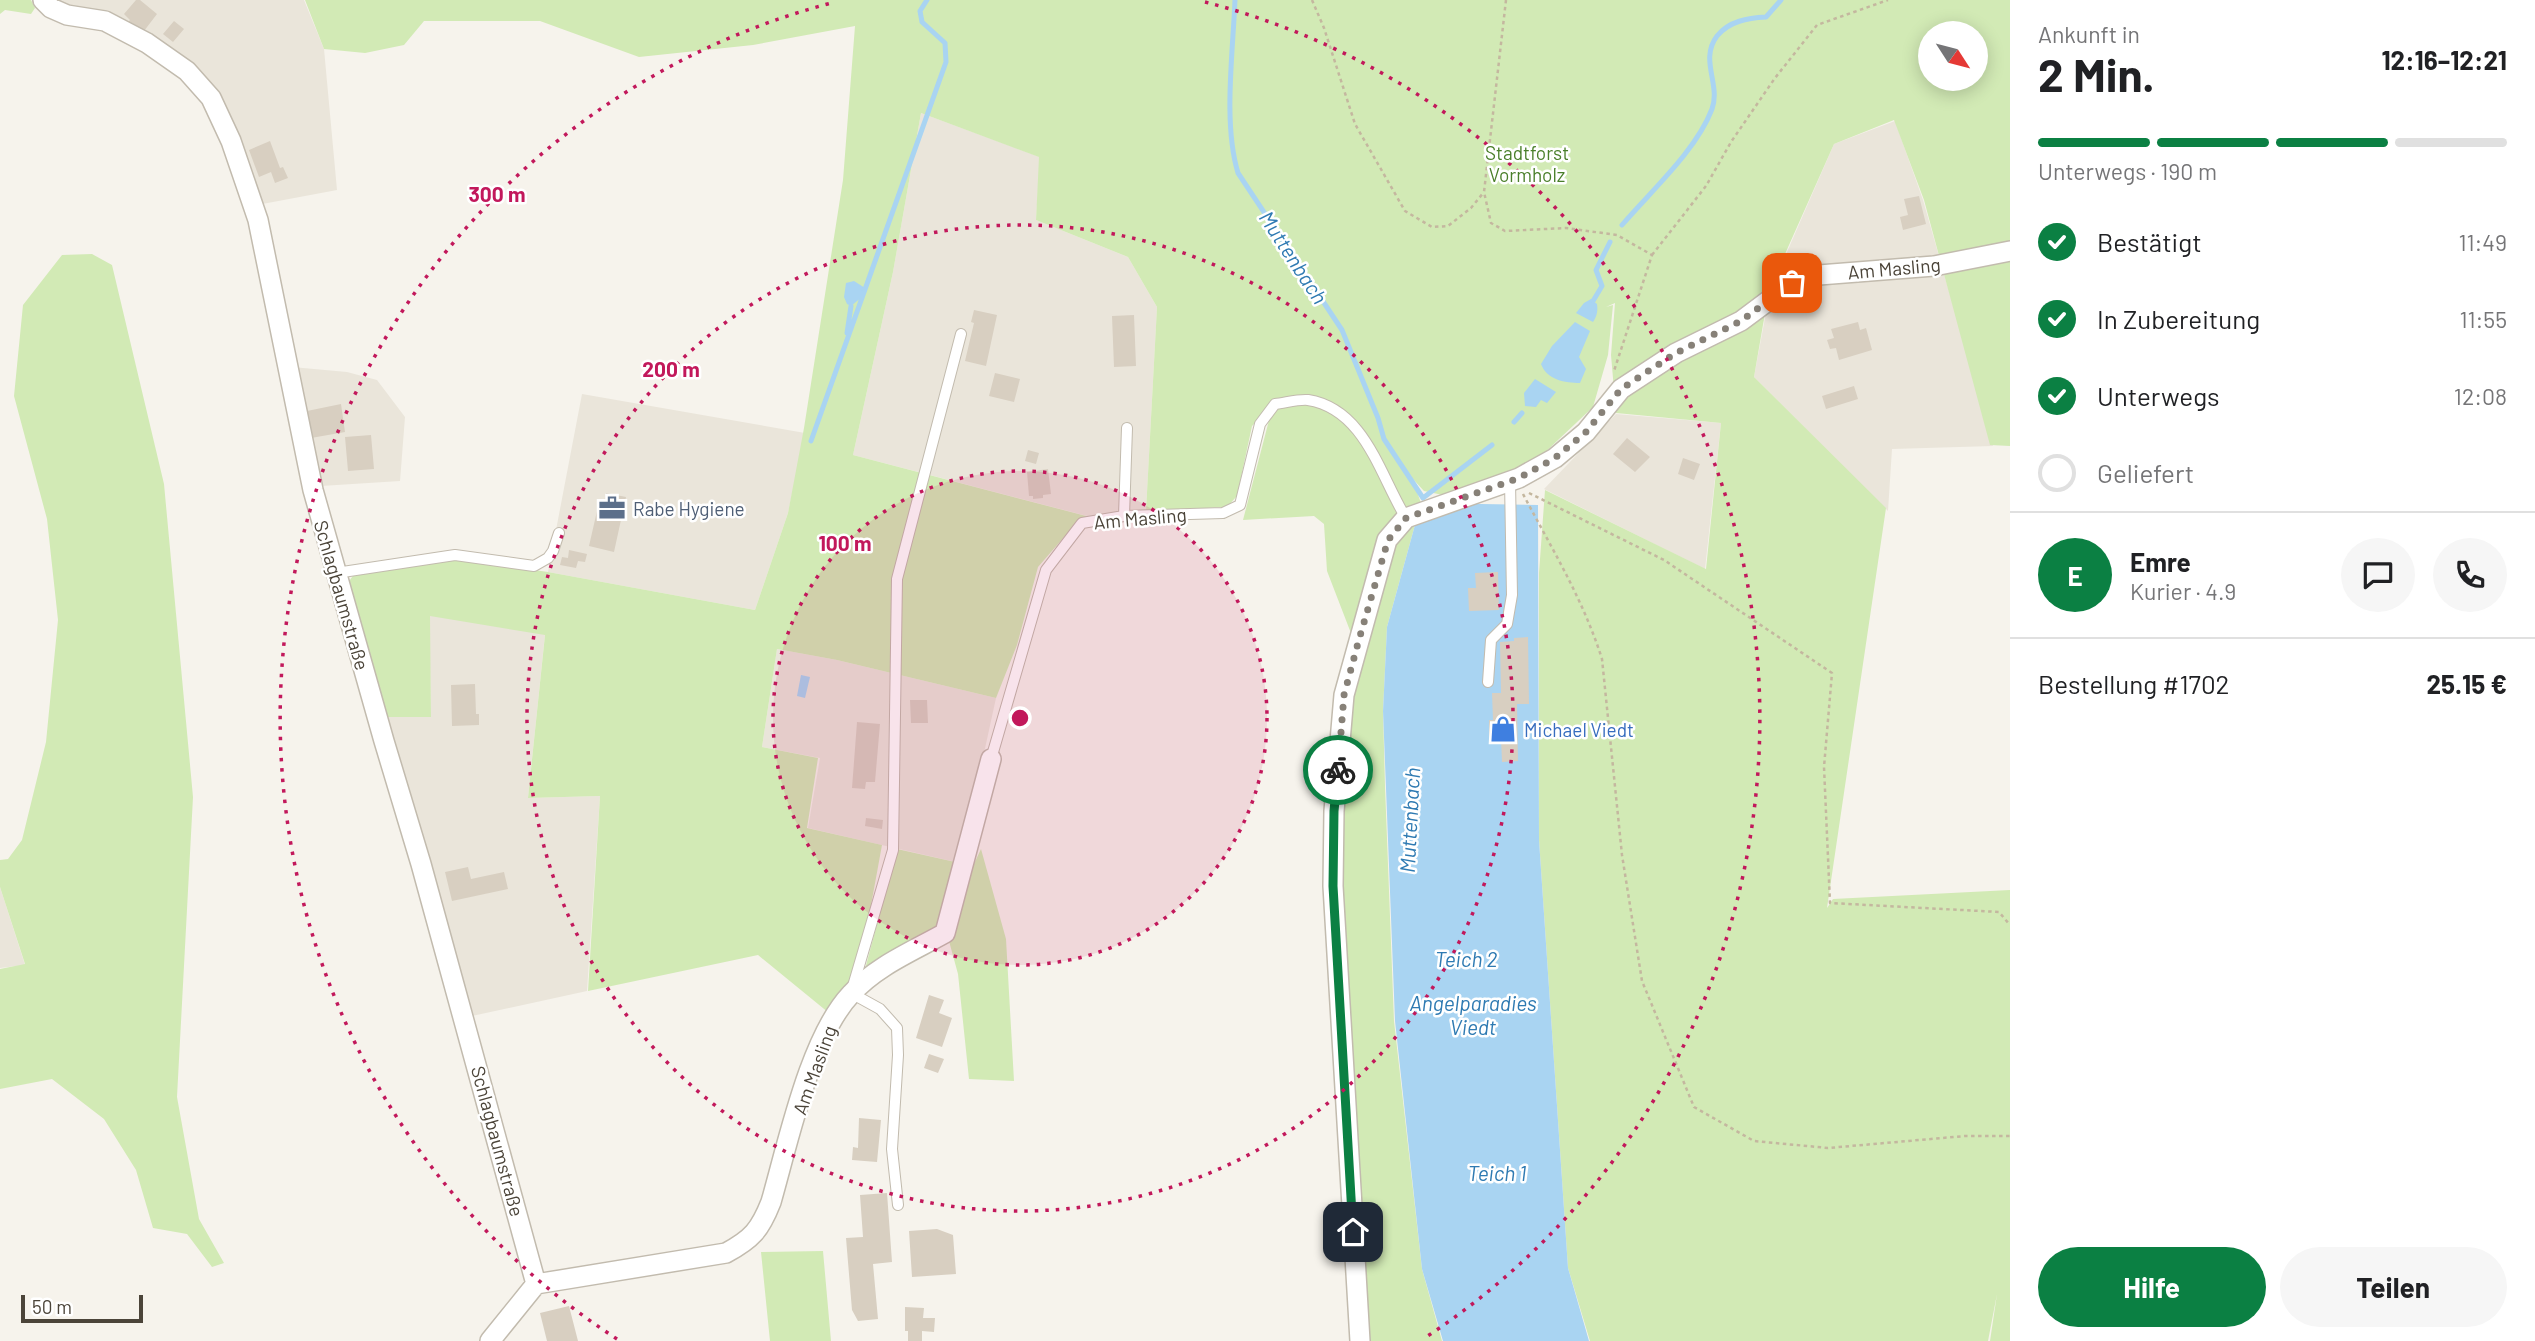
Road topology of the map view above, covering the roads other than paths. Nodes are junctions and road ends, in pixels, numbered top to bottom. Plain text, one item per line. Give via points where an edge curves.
1 (43, 0) edge
2 (2010, 251) edge
3 (961, 334) dead end
4 (1127, 428) dead end
5 (1510, 481) junction
6 (1124, 516) junction
7 (1406, 518) junction
8 (559, 533) dead end
9 (336, 573) junction
10 (1488, 682) dead end
11 (991, 759) joint
12 (851, 993) junction
13 (898, 1205) dead end
14 (536, 1284) junction
15 (490, 1341) edge
16 (1360, 1341) edge

1 - 9 street, Schlagbaumstraße via 67,15 105,21 147,43 187,71 211,98 258,220 313,490
2 - 5 street, Am Masling via 1934,267 1819,275 1792,283 1741,321 1676,353 1621,389 1586,432 1555,458
3 - 12 lane via 897,579 893,850
4 - 6 lane
5 - 7 street, Am Masling
5 - 10 lane via 1512,595 1507,624 1491,640
6 - 7 lane, Am Masling via 1223,513 1240,505 1260,424 1275,404 1307,400 1334,409 1359,430
6 - 11 lane, Am Masling via 1082,523 1046,570
7 - 16 street via 1388,540 1344,695 1334,811 1333,886
8 - 9 lane via 548,558 534,566 454,555
9 - 14 street, Schlagbaumstraße
11 - 12 street, Am Masling via 945,933 885,966
12 - 13 lane via 880,1009 897,1028 892,1149
12 - 14 street, Am Masling via 834,1016 812,1065 771,1202 750,1240 726,1253
14 - 15 street

